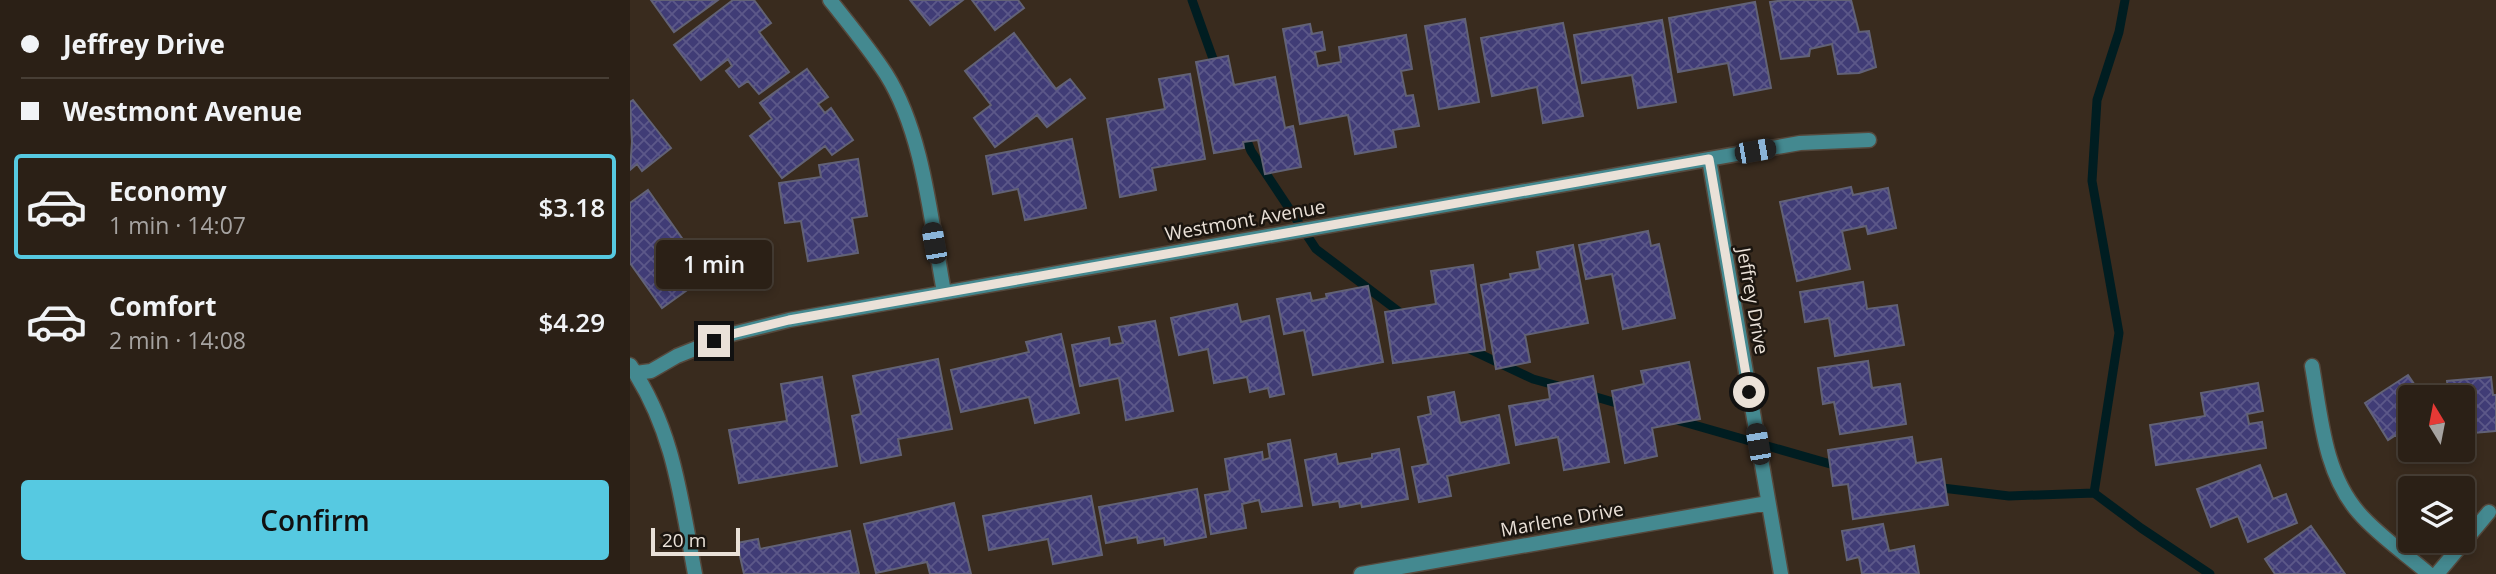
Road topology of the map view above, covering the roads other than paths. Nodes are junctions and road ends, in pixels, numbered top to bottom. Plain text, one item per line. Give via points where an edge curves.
1 (830, 0) edge
2 (1869, 140) dead end
3 (1709, 159) junction
4 (944, 292) junction
5 (2312, 366) dead end
6 (633, 369) edge
7 (1768, 503) junction
8 (2489, 512) dead end
9 (695, 574) edge
10 (1362, 574) edge
11 (1781, 574) edge
12 (2429, 574) edge
13 (2437, 574) edge

1 - 4 street via 886,75 908,120
2 - 3 street, Westmont Avenue via 1800,143
3 - 4 street, Westmont Avenue
3 - 7 street, Jeffrey Drive
4 - 6 street, Westmont Avenue via 732,334 651,371
5 - 12 street via 2329,460 2337,479 2360,514
6 - 9 street via 674,461
7 - 10 street, Marlene Drive
7 - 11 street, Jeffrey Drive
8 - 13 street

